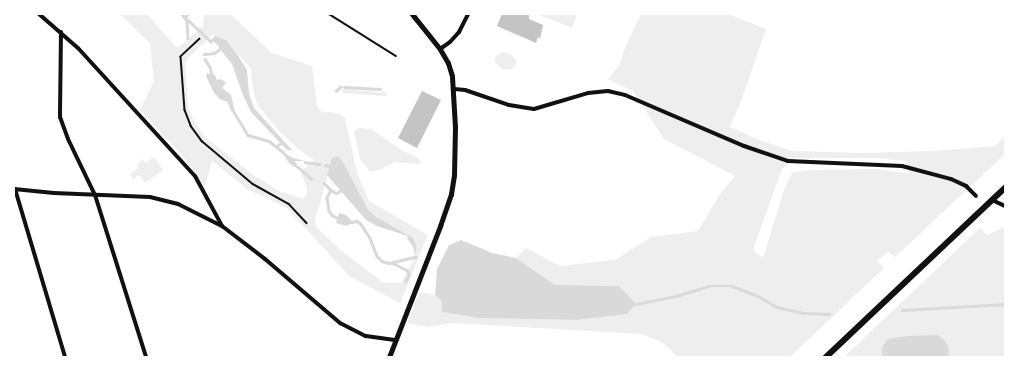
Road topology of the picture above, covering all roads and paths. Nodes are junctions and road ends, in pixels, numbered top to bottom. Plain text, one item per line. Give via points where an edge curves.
1 (39, 14) edge
2 (329, 14) edge
3 (412, 14) edge
4 (468, 14) edge
5 (61, 32) junction
6 (200, 40) dead end
7 (440, 49) junction
8 (396, 56) dead end
9 (454, 89) junction
10 (1005, 188) edge
11 (14, 189) edge
12 (95, 195) junction
13 (976, 196) dead end
14 (992, 200) junction
15 (1005, 206) edge
16 (307, 223) dead end
17 (222, 226) junction
18 (395, 340) junction
19 (65, 357) edge
20 (146, 357) edge
21 (389, 357) edge
22 (826, 357) edge

1 - 5 street
2 - 8 path
3 - 7 street
4 - 7 street via 459,32
5 - 12 street via 60,117
5 - 17 street via 195,176
6 - 16 path via 181,57 185,110 191,126 202,141 253,184 289,204
7 - 9 street via 448,63
9 - 13 street via 465,90 509,105 534,109 588,93 608,91 625,95 744,146 788,161 902,166 951,179 966,186
9 - 18 street via 454,176 451,194
10 - 14 main road
11 - 12 street
11 - 19 street
12 - 17 street via 150,197 178,204
12 - 20 street
14 - 15 street
14 - 22 main road
17 - 18 street via 340,323 366,336
18 - 21 street

